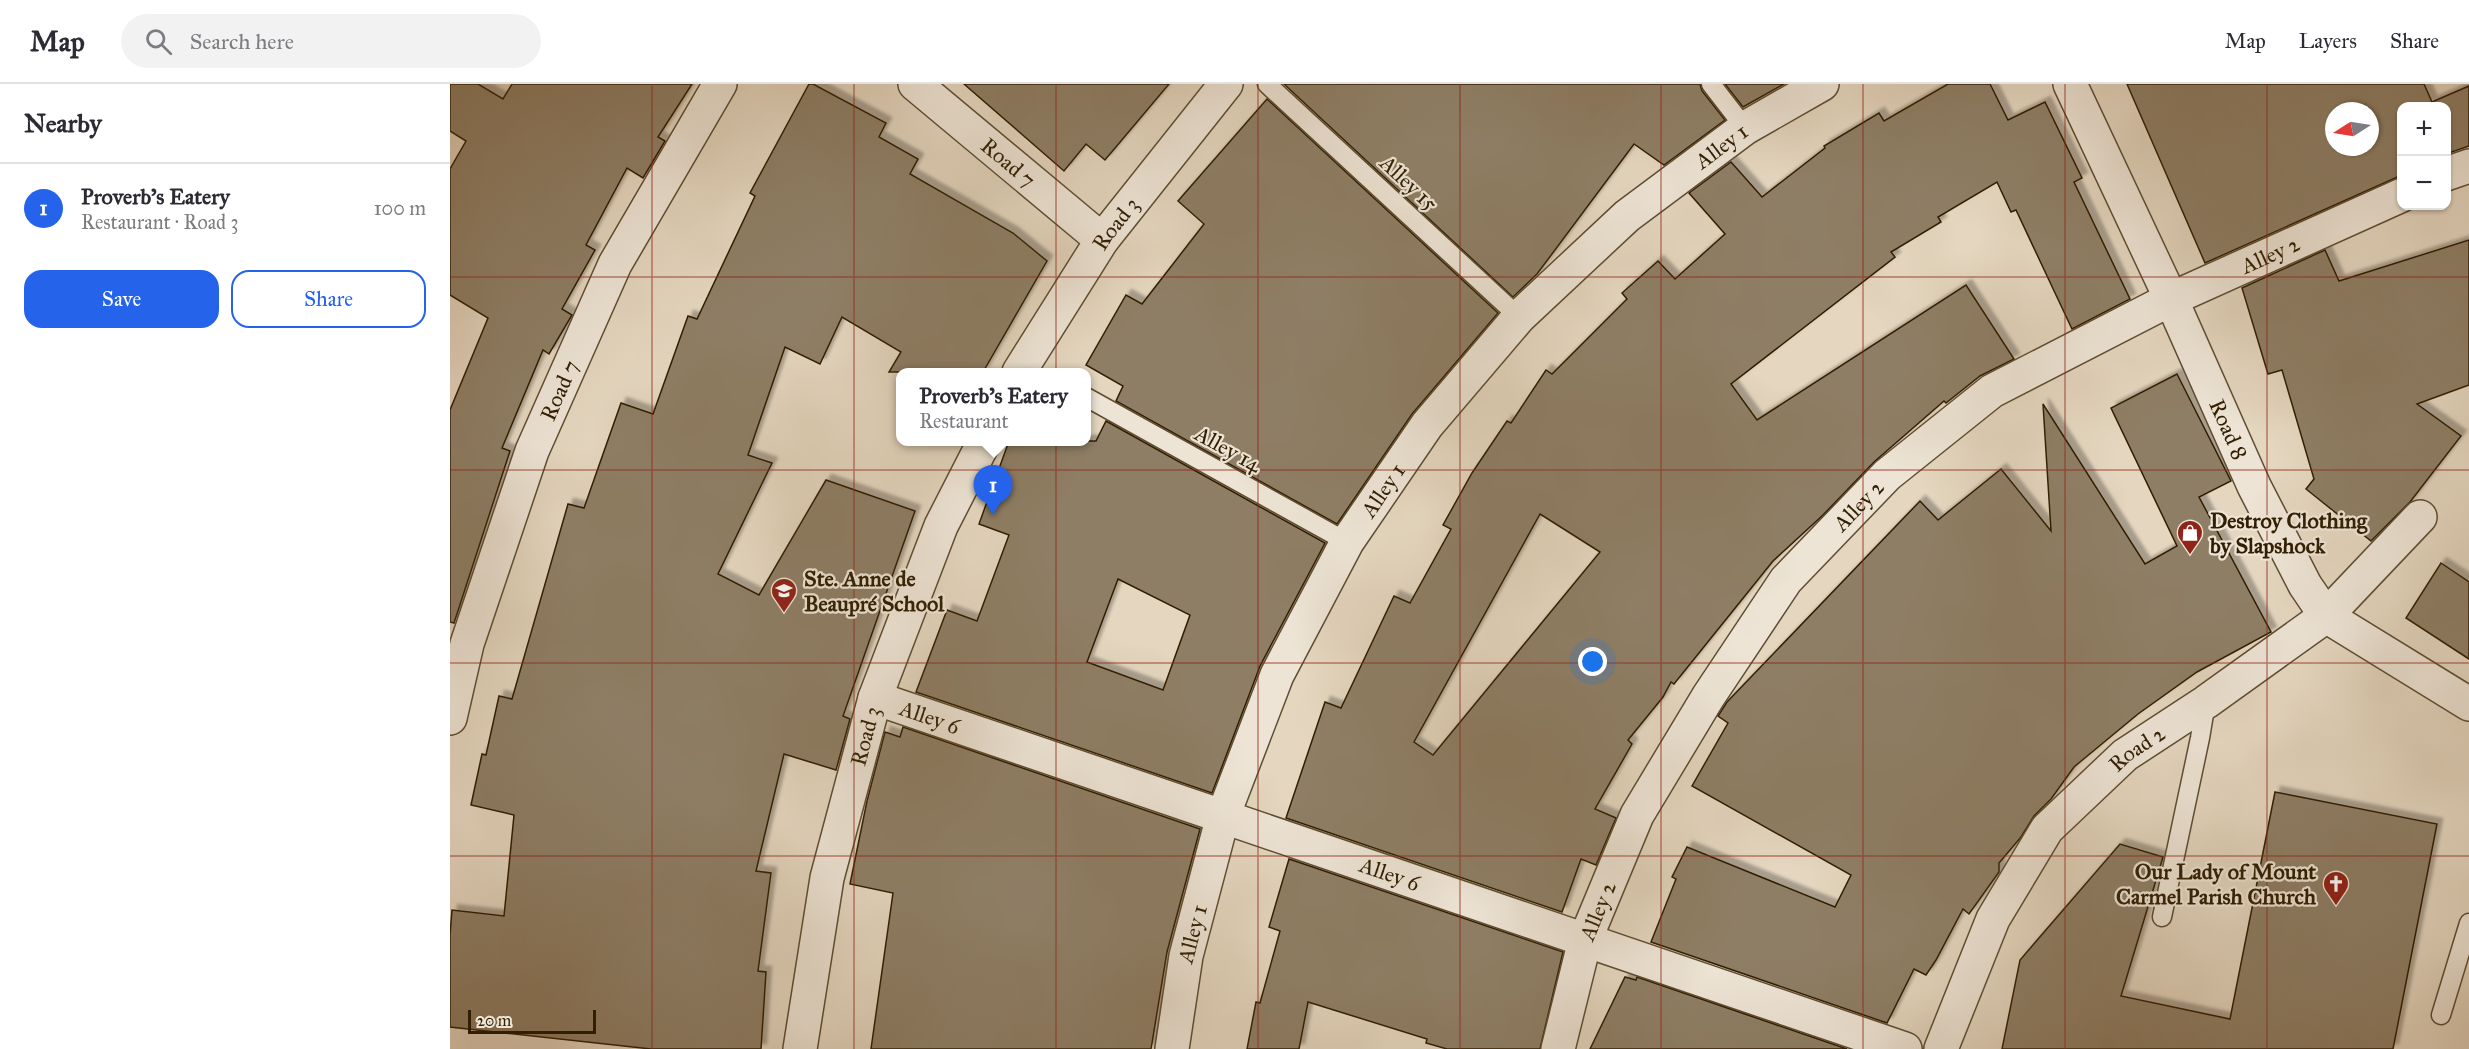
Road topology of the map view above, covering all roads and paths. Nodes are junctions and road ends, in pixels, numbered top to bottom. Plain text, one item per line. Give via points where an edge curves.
1 (720, 84) edge
2 (915, 84) edge
3 (1226, 84) edge
4 (1267, 84) edge
5 (1711, 84) edge
6 (1821, 84) edge
7 (2070, 84) edge
8 (1745, 128) junction
9 (2469, 166) edge
10 (2451, 172) edge
11 (2397, 197) edge
12 (1102, 240) junction
13 (2170, 299) junction
14 (1519, 317) junction
15 (1030, 368) edge
16 (1091, 400) edge
17 (981, 446) edge
18 (2420, 517) dead end
19 (1347, 542) junction
20 (2326, 616) junction
21 (458, 641) edge
22 (875, 698) junction
23 (2206, 702) junction
24 (2469, 704) edge
25 (450, 718) edge
26 (1222, 816) junction
27 (2162, 917) dead end
28 (2469, 923) edge
29 (1585, 940) junction
30 (2441, 1015) dead end
31 (800, 1049) edge
32 (1172, 1049) edge
33 (1558, 1049) edge
34 (1905, 1049) edge
35 (1941, 1049) edge

1 - 21 street, Road 7 via 615,264 532,451
2 - 12 street, Road 7
3 - 12 street, Road 3
4 - 14 lane, Alley 15
5 - 8 lane
6 - 8 street, Alley 1
7 - 13 street, Road 8
8 - 14 street, Alley 1 via 1627,216
9 - 10 street
11 - 13 street, Alley 2
12 - 15 street, Road 3
13 - 20 street, Road 8 via 2289,558
13 - 29 street, Alley 2 via 1992,391 1887,475 1786,580 1708,697 1637,815
14 - 19 street, Alley 1 via 1427,425
16 - 19 lane, Alley 14
17 - 22 street, Road 3 via 941,526
18 - 20 street, Road 2
19 - 26 street, Alley 1 via 1277,675
20 - 23 street, Road 2
20 - 24 street, Road 8
21 - 25 street, Road 7
22 - 26 street, Alley 6
22 - 31 street, Road 3 via 827,878
23 - 27 lane
23 - 35 street, Road 2 via 2125,755 2047,829 1993,919
26 - 29 street, Alley 6
26 - 32 street, Alley 1 via 1186,956
28 - 30 lane
29 - 33 street, Alley 2
29 - 34 street, Alley 6

